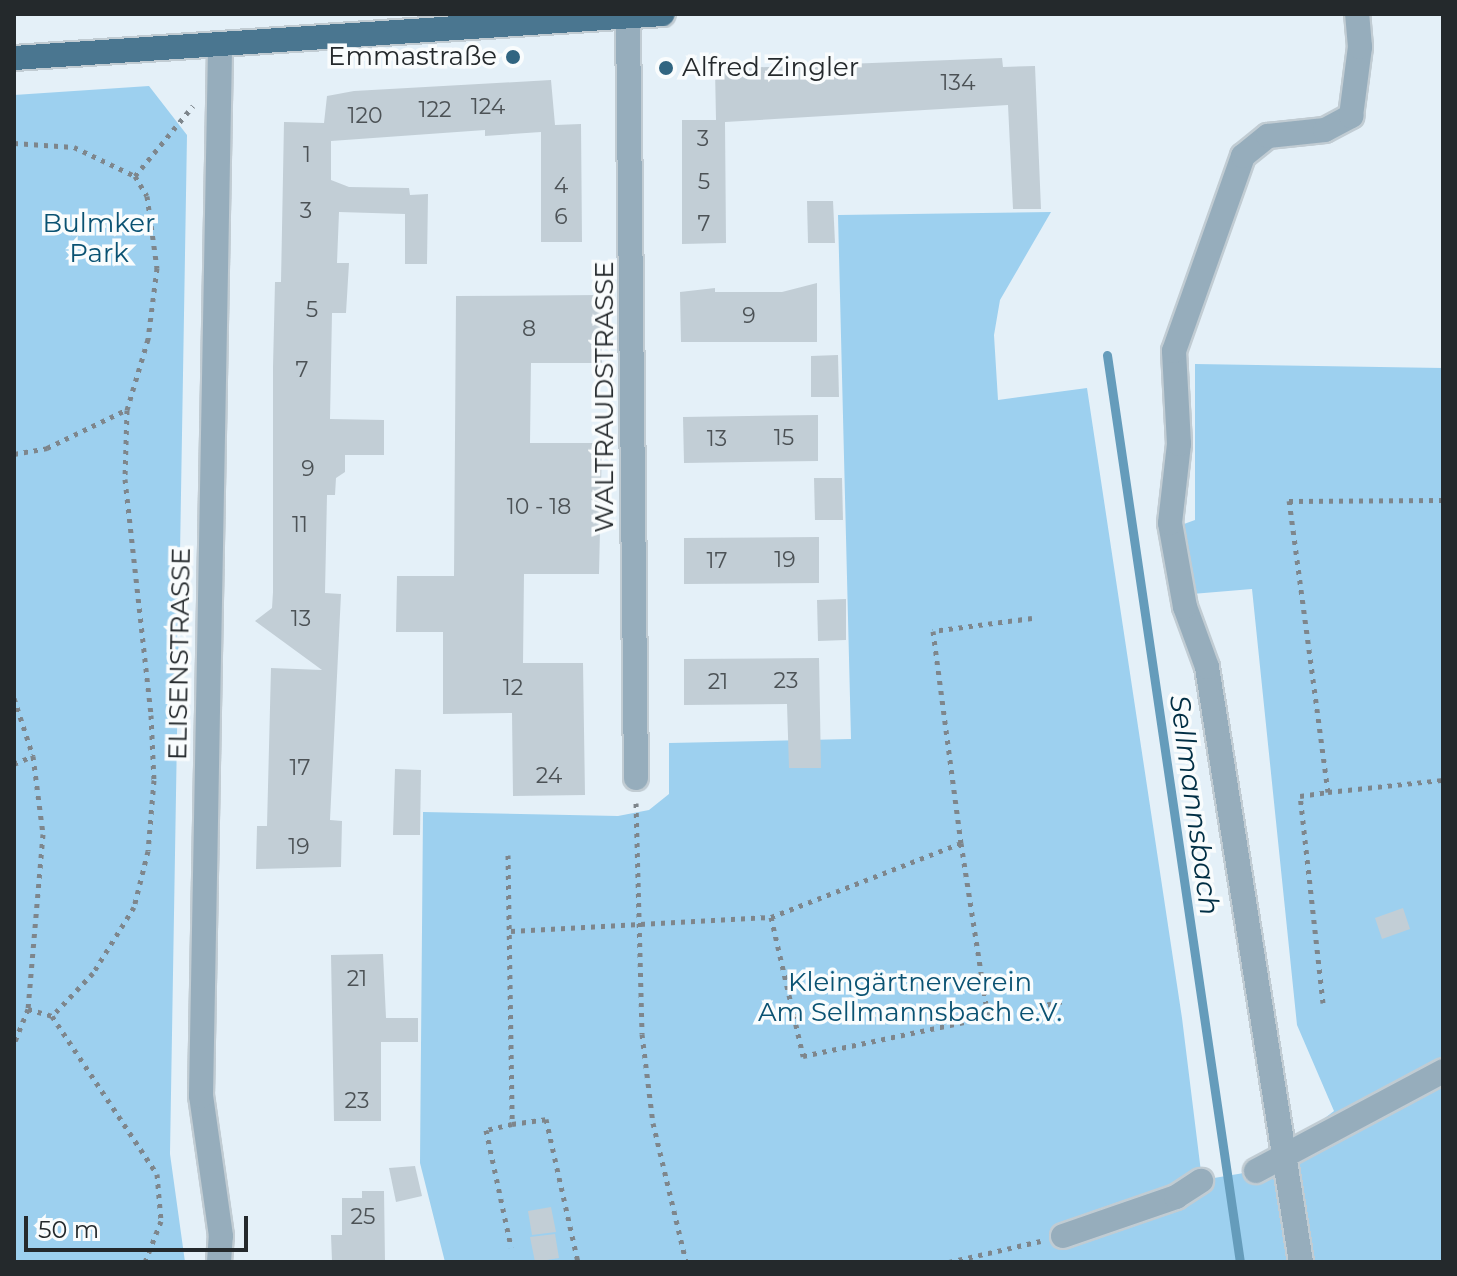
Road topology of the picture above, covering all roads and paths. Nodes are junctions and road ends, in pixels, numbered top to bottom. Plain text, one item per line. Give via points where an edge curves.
1 (663, 14) edge
2 (1357, 14) edge
3 (628, 16) junction
4 (520, 19) edge
5 (220, 45) junction
6 (14, 58) edge
7 (221, 90) junction
8 (14, 143) edge
9 (135, 176) junction
10 (127, 410) junction
11 (14, 454) edge
12 (1443, 500) edge
13 (1032, 618) dead end
14 (14, 698) edge
15 (33, 756) junction
16 (14, 764) edge
17 (636, 778) joint
18 (1443, 780) edge
19 (1328, 792) junction
20 (961, 843) junction
21 (508, 855) dead end
22 (771, 917) junction
23 (637, 925) junction
24 (511, 931) junction
25 (1065, 1001) dead end
26 (1323, 1003) dead end
27 (28, 1009) junction
28 (52, 1016) junction
29 (988, 1017) junction
30 (14, 1044) edge
31 (1443, 1071) edge
32 (512, 1124) junction
33 (1285, 1155) junction
34 (1256, 1171) dead end
35 (1201, 1181) dead end
36 (1063, 1236) joint
37 (511, 1247) dead end
38 (145, 1262) edge
39 (219, 1262) edge
40 (578, 1262) edge
41 (686, 1262) edge
42 (949, 1262) edge
43 (1301, 1262) edge

1 - 3 main road
2 - 33 street via 1360,47 1351,116 1325,130 1268,136 1243,156 1174,351 1179,444 1170,523 1185,607 1207,667
3 - 4 main road
3 - 17 street, WALTRAUDSTRASSE
4 - 5 main road
5 - 6 main road
5 - 7 street, ELISENSTRASSE
7 - 9 path via 191,108
7 - 39 street, ELISENSTRASSE via 201,1096 221,1236
8 - 9 path via 74,147
9 - 10 path via 147,196 157,268 148,339
10 - 11 path via 47,448
10 - 28 path via 128,534 154,780 148,851 134,907 93,973
12 - 19 path via 1289,501
13 - 20 path via 933,631
14 - 15 path
15 - 16 path
15 - 27 path via 43,834
17 - 23 path
18 - 19 path
19 - 26 path via 1300,796
20 - 22 path
20 - 29 path
21 - 24 path
22 - 23 path
22 - 29 path via 803,1056
23 - 24 path
23 - 41 path via 653,1123
24 - 32 path
25 - 29 path
27 - 28 path
27 - 30 path
28 - 38 path via 157,1174 161,1221
31 - 33 street
32 - 37 path via 486,1130
32 - 40 path via 546,1119
33 - 34 street
33 - 43 street
35 - 36 street via 1176,1197
36 - 42 path

